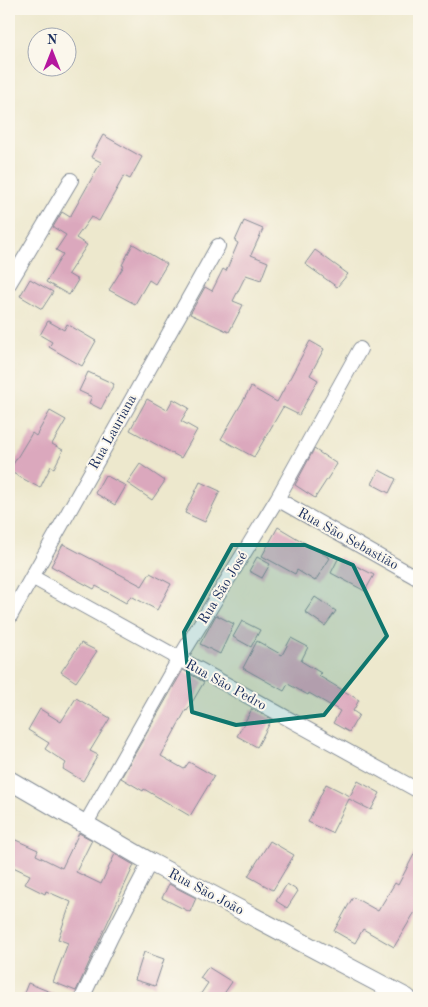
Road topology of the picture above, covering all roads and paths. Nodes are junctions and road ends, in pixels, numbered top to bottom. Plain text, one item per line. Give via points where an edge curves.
1 (71, 180) dead end
2 (218, 246) dead end
3 (9, 284) edge
4 (360, 349) dead end
5 (277, 499) junction
6 (32, 578) junction
7 (419, 579) edge
8 (9, 618) edge
9 (179, 660) junction
10 (9, 780) edge
11 (419, 791) edge
12 (85, 826) junction
13 (150, 862) junction
14 (82, 998) edge
15 (407, 998) edge

1 - 3 street
2 - 6 street, Rua Lauriana
4 - 5 street, Rua São José
5 - 7 street, Rua São Sebastião
5 - 9 street, Rua São José
6 - 8 street, Rua Lauriana
6 - 9 street, Rua São Pedro
9 - 11 street, Rua São Pedro
9 - 12 street, Rua São José
10 - 12 street, Rua São João
12 - 13 street, Rua São João
13 - 14 street
13 - 15 street, Rua São João

